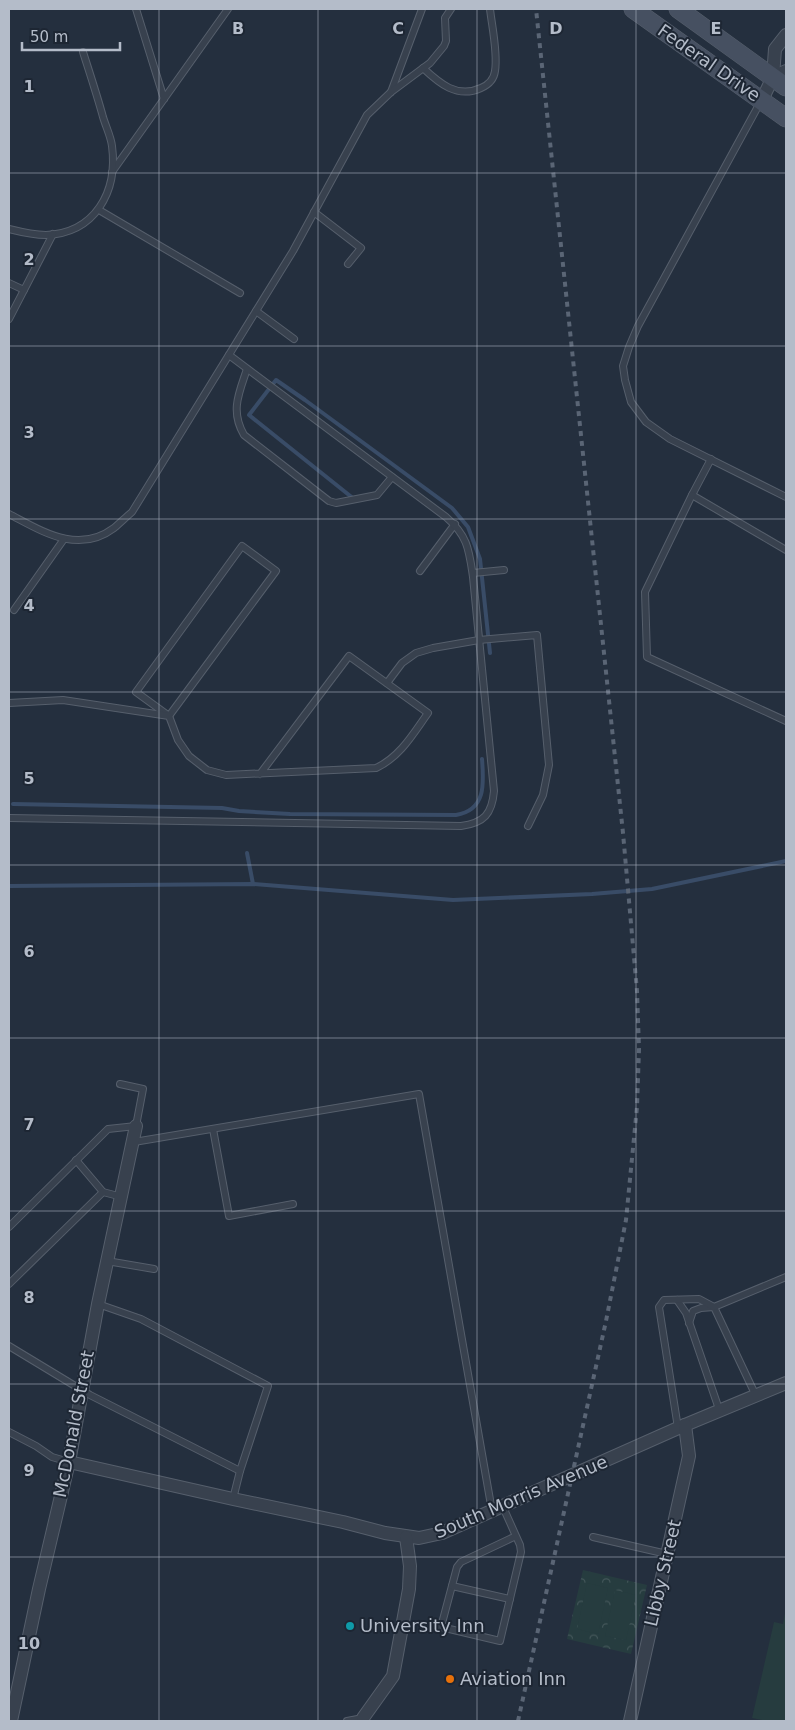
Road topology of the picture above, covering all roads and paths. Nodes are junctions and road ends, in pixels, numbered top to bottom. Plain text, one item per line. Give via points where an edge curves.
1 (136, 9) edge
2 (228, 9) edge
3 (422, 9) edge
4 (451, 9) edge
5 (490, 9) edge
6 (633, 9) edge
7 (678, 9) edge
8 (786, 34) edge
9 (83, 52) dead end
10 (422, 68) junction
11 (782, 79) edge
12 (390, 92) junction
13 (164, 99) junction
14 (762, 100) junction
15 (786, 118) edge
16 (112, 173) junction
17 (99, 210) junction
18 (314, 212) junction
19 (9, 229) edge
20 (53, 234) junction
21 (348, 264) dead end
22 (9, 283) edge
23 (24, 290) junction
24 (240, 293) dead end
25 (256, 311) junction
26 (9, 319) edge
27 (294, 339) dead end
28 (229, 355) junction
29 (247, 369) junction
30 (711, 459) junction
31 (392, 477) junction
32 (692, 495) junction
33 (786, 497) edge
34 (9, 513) edge
35 (455, 524) junction
36 (64, 539) junction
37 (786, 550) edge
38 (504, 570) dead end
39 (420, 571) dead end
40 (473, 573) junction
41 (14, 610) dead end
42 (479, 640) junction
43 (386, 683) junction
44 (9, 703) edge
45 (169, 716) junction
46 (786, 721) edge
47 (260, 774) junction
48 (9, 818) edge
49 (528, 826) dead end
50 (120, 1084) dead end
51 (136, 1126) junction
52 (213, 1129) junction
53 (134, 1142) junction
54 (76, 1160) junction
55 (103, 1192) junction
56 (122, 1197) junction
57 (293, 1204) dead end
58 (9, 1227) edge
59 (107, 1261) junction
60 (154, 1269) dead end
61 (786, 1277) edge
62 (9, 1284) edge
63 (677, 1300) junction
64 (98, 1304) junction
65 (714, 1308) junction
66 (689, 1323) junction
67 (9, 1346) edge
68 (786, 1383) edge
69 (81, 1390) junction
70 (756, 1396) junction
71 (720, 1412) junction
72 (681, 1427) junction
73 (9, 1432) edge
74 (69, 1462) junction
75 (240, 1470) junction
76 (232, 1499) junction
77 (498, 1509) junction
78 (516, 1536) junction
79 (406, 1537) junction
80 (594, 1537) dead end
81 (667, 1554) junction
82 (452, 1586) junction
83 (510, 1599) junction
84 (364, 1720) edge
85 (10, 1721) edge
86 (347, 1721) edge
87 (630, 1721) edge

1 - 13 lane
2 - 13 lane
3 - 12 lane
4 - 10 lane via 445,18 444,46 438,56
5 - 10 lane via 496,64 490,82 473,92 461,92 439,83
6 - 14 main road, Federal Drive
7 - 11 main road
8 - 11 street via 775,49
9 - 16 lane via 112,145
10 - 12 lane
11 - 14 street
12 - 18 lane via 367,115
13 - 16 lane
14 - 15 main road, Federal Drive
14 - 30 lane via 638,326 623,366 631,402 646,422 670,439
16 - 17 lane
17 - 20 lane via 73,229
17 - 24 lane
18 - 21 lane via 361,248
18 - 25 lane
19 - 20 lane via 27,234
20 - 23 lane
22 - 23 lane
23 - 26 lane
25 - 27 lane
25 - 28 lane
28 - 29 lane
28 - 36 lane via 132,512 102,535
29 - 31 lane
29 - 31 lane via 237,402 238,426 244,435 329,501 378,495
30 - 32 lane
30 - 33 lane
31 - 35 lane
32 - 37 lane
32 - 46 lane via 646,592 647,657
34 - 36 lane
35 - 39 lane
35 - 40 lane via 467,545
36 - 41 lane
38 - 40 lane
40 - 42 lane
42 - 43 lane via 416,653 402,663
42 - 48 lane via 494,791 490,812 470,825
42 - 49 lane via 538,635 549,765 543,796
43 - 47 lane via 349,656
43 - 47 lane via 428,713 389,762 376,768
44 - 45 lane via 63,700
45 - 45 lane via 276,571 242,546 136,692
45 - 47 lane via 178,740 189,756 206,770 226,775
50 - 51 lane via 143,1089
51 - 53 street, McDonald Street
51 - 54 lane via 108,1129
52 - 53 lane
52 - 57 lane via 228,1216
52 - 77 lane via 419,1094
53 - 56 street, McDonald Street
54 - 55 lane
54 - 58 lane
55 - 56 lane
55 - 62 lane
56 - 59 street, McDonald Street
59 - 60 lane
59 - 64 street, McDonald Street
61 - 65 lane
63 - 65 lane via 699,1298
63 - 66 lane
63 - 72 lane via 664,1300 659,1307
64 - 69 street, McDonald Street
64 - 75 lane via 141,1319 268,1386
65 - 66 lane via 693,1311
65 - 70 lane
66 - 71 lane
67 - 69 lane
68 - 70 street, South Morris Avenue
69 - 74 street, McDonald Street
69 - 75 lane
70 - 71 street, South Morris Avenue
71 - 72 street, South Morris Avenue
72 - 77 street, South Morris Avenue
72 - 81 street, Libby Street via 689,1456
73 - 74 lane via 52,1457
74 - 76 street, South Morris Avenue
74 - 85 street, McDonald Street
75 - 76 lane
76 - 79 street, South Morris Avenue
77 - 78 lane
77 - 79 street, South Morris Avenue via 442,1534
78 - 82 lane via 462,1562 456,1567
78 - 83 lane via 521,1552
79 - 84 street via 410,1589 393,1676
80 - 81 lane
81 - 87 street, Libby Street
82 - 83 lane
82 - 83 lane via 441,1627 500,1641
84 - 86 lane

